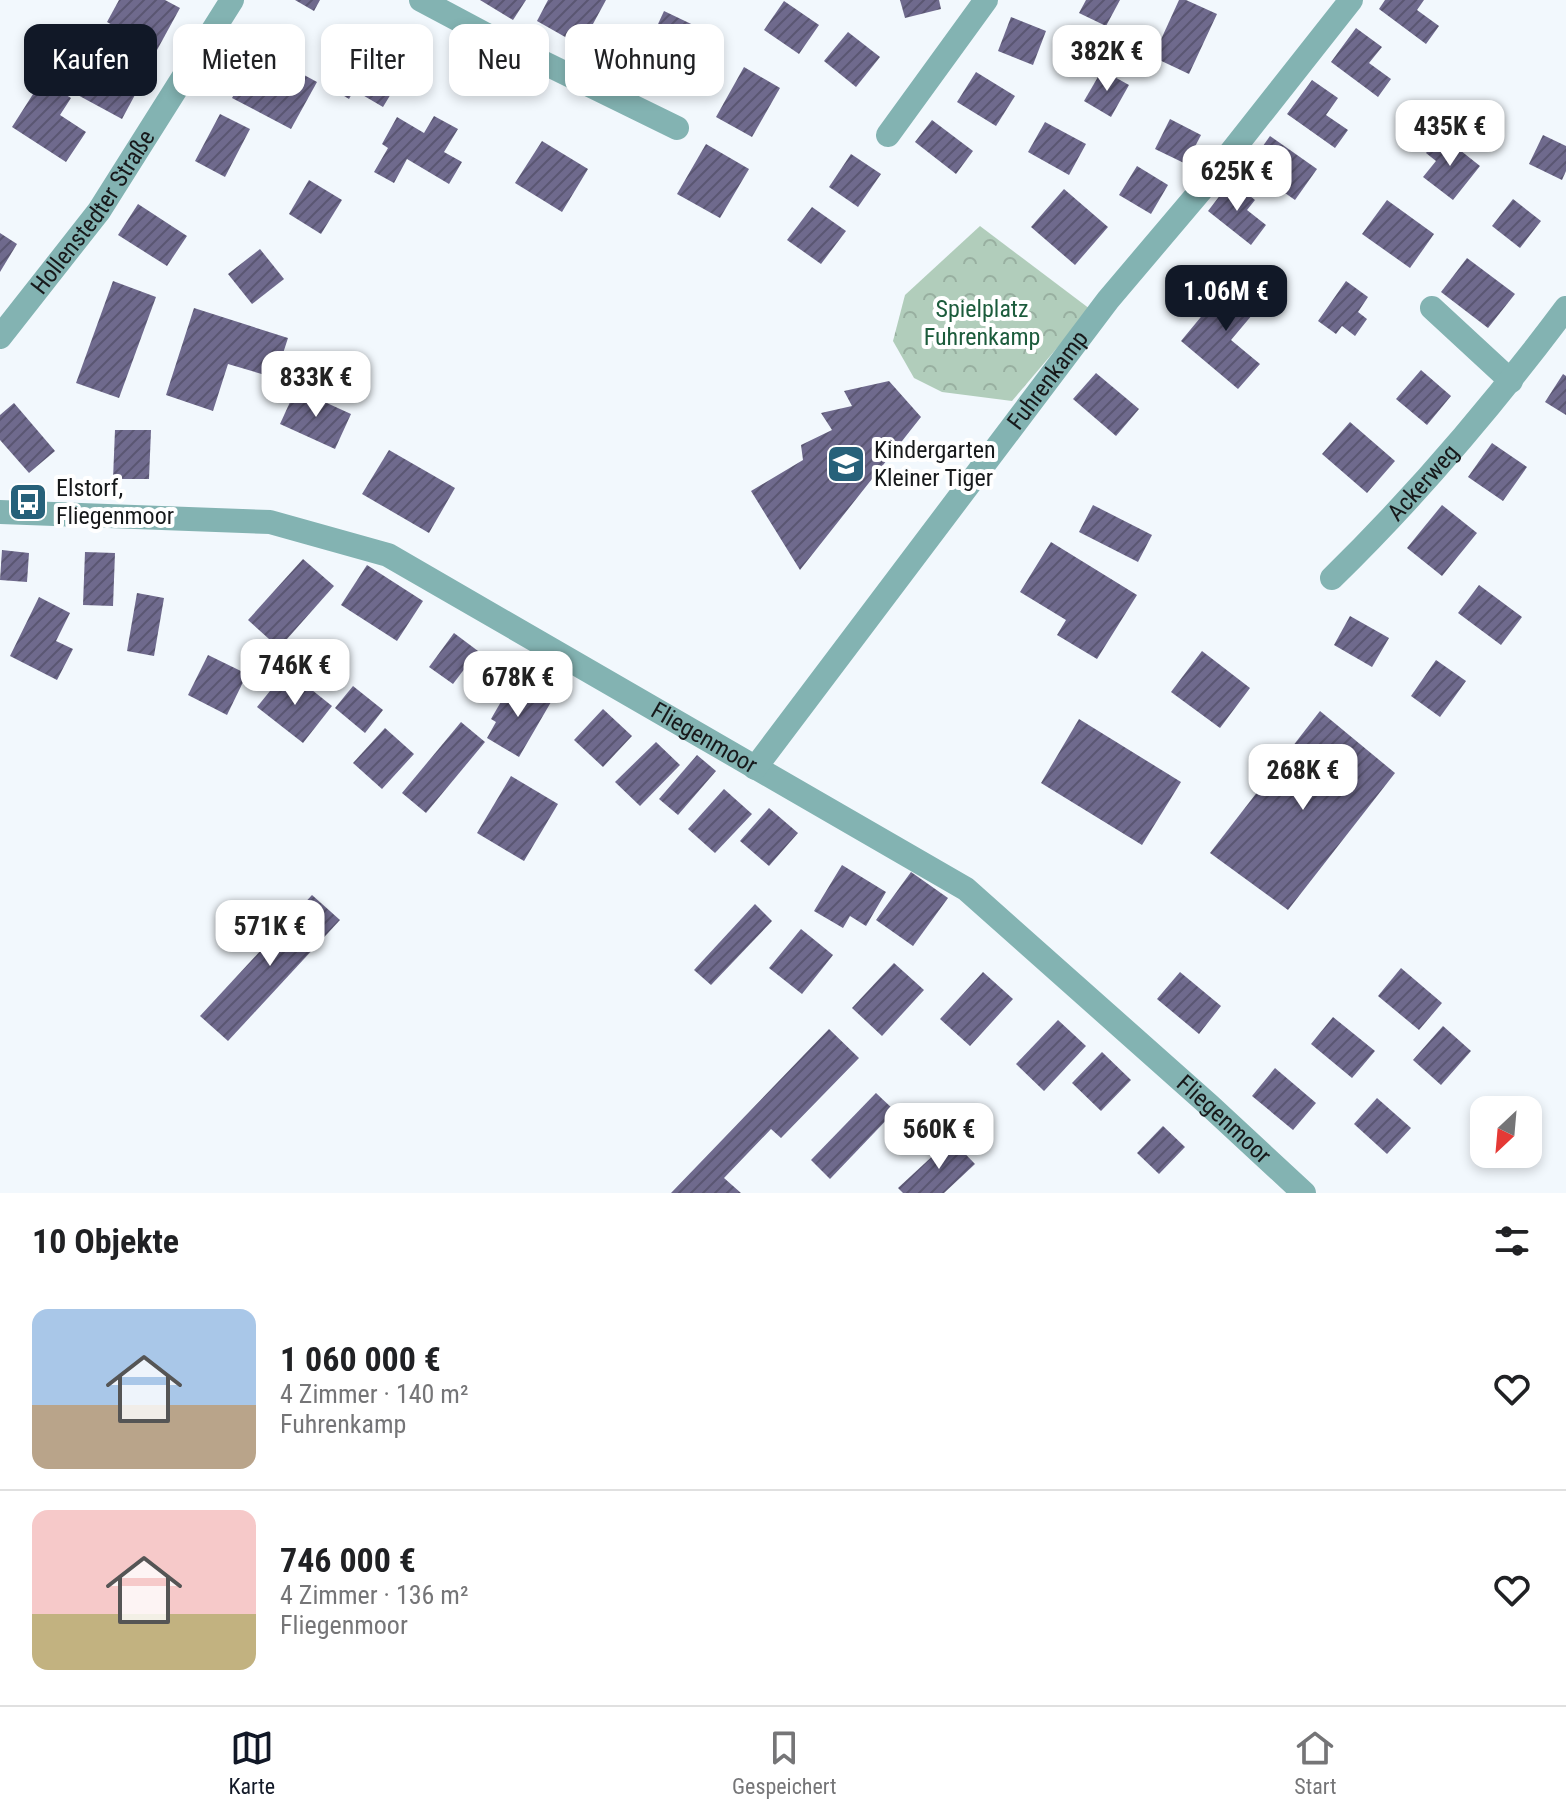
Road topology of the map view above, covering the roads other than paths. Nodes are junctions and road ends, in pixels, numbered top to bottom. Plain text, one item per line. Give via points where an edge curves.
1 (232, 0) edge
2 (421, 0) edge
3 (986, 0) edge
4 (1351, 0) edge
5 (677, 128) dead end
6 (888, 135) dead end
7 (1432, 308) dead end
8 (1566, 308) edge
9 (0, 337) edge
10 (1511, 381) junction
11 (0, 512) edge
12 (1332, 578) dead end
13 (755, 768) junction
14 (1304, 1193) edge

1 - 9 street, Hollenstedter Straße via 99,211
2 - 5 street
3 - 6 street
4 - 13 street, Fuhrenkamp via 1108,300
7 - 10 street
8 - 10 street, Ackerweg
10 - 12 street, Ackerweg
11 - 13 street, Fliegenmoor via 270,522 388,555
13 - 14 street, Fliegenmoor via 966,889

